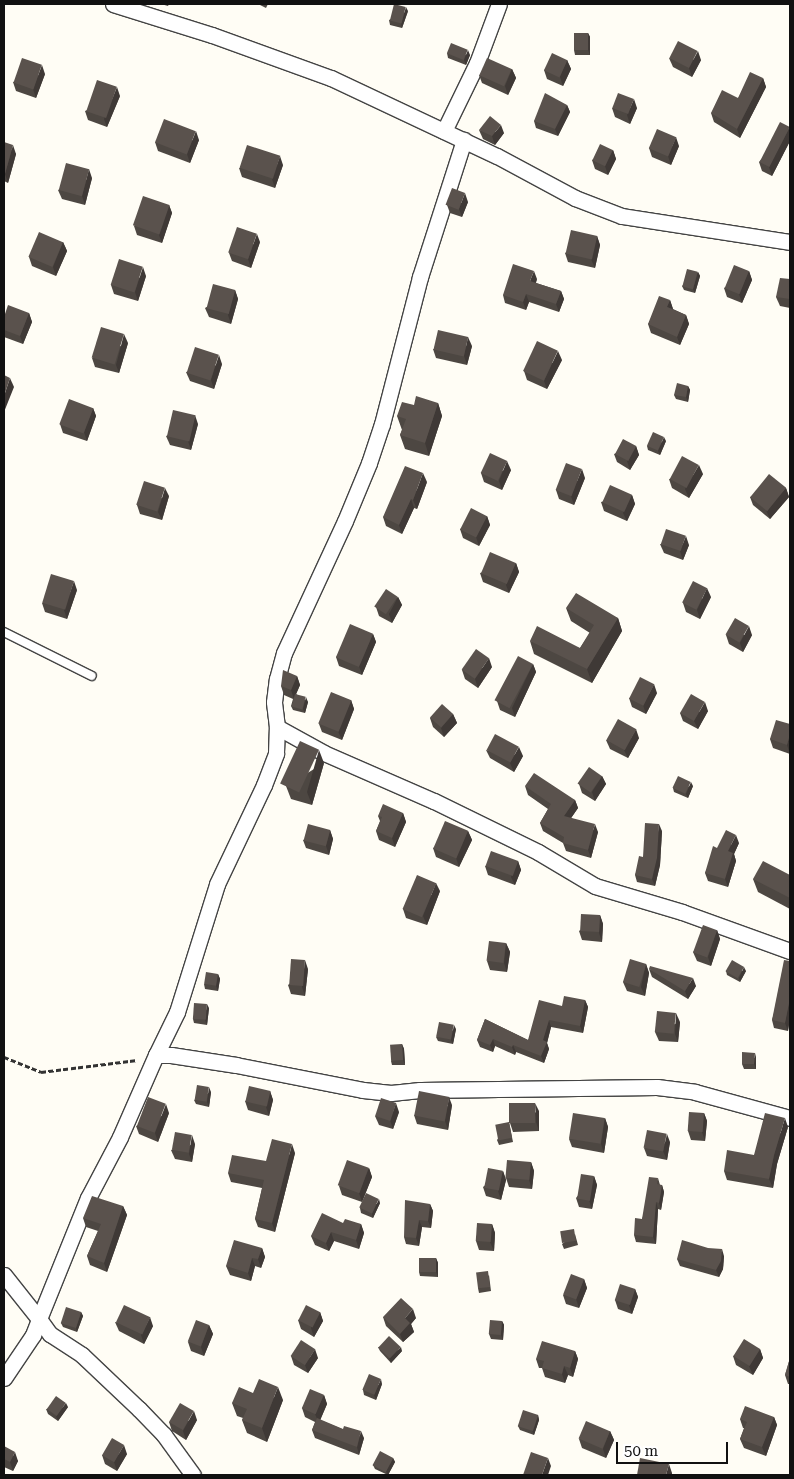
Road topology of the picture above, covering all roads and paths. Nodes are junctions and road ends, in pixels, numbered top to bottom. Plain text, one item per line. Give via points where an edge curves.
1 (113, 4) edge
2 (499, 4) edge
3 (444, 131) junction
4 (464, 140) junction
5 (790, 242) edge
6 (4, 632) edge
7 (92, 676) dead end
8 (277, 728) junction
9 (790, 951) edge
10 (156, 1055) junction
11 (4, 1057) edge
12 (790, 1118) edge
13 (4, 1275) edge
14 (39, 1318) junction
15 (4, 1378) edge
16 (193, 1475) edge

1 - 3 street via 331,78
2 - 3 street via 477,62
3 - 4 street
4 - 5 street via 575,198 622,216
4 - 8 street via 420,277 369,464 284,653 274,702
6 - 7 lane
8 - 9 street via 530,848 595,886 690,915
8 - 10 street via 276,753 217,884 177,1012
10 - 11 path via 40,1072
10 - 12 street via 236,1065 391,1093 657,1087 695,1092
10 - 14 street via 120,1137 88,1198
13 - 14 street
14 - 15 street via 33,1335
14 - 16 street via 50,1334 82,1355 139,1409 164,1435

